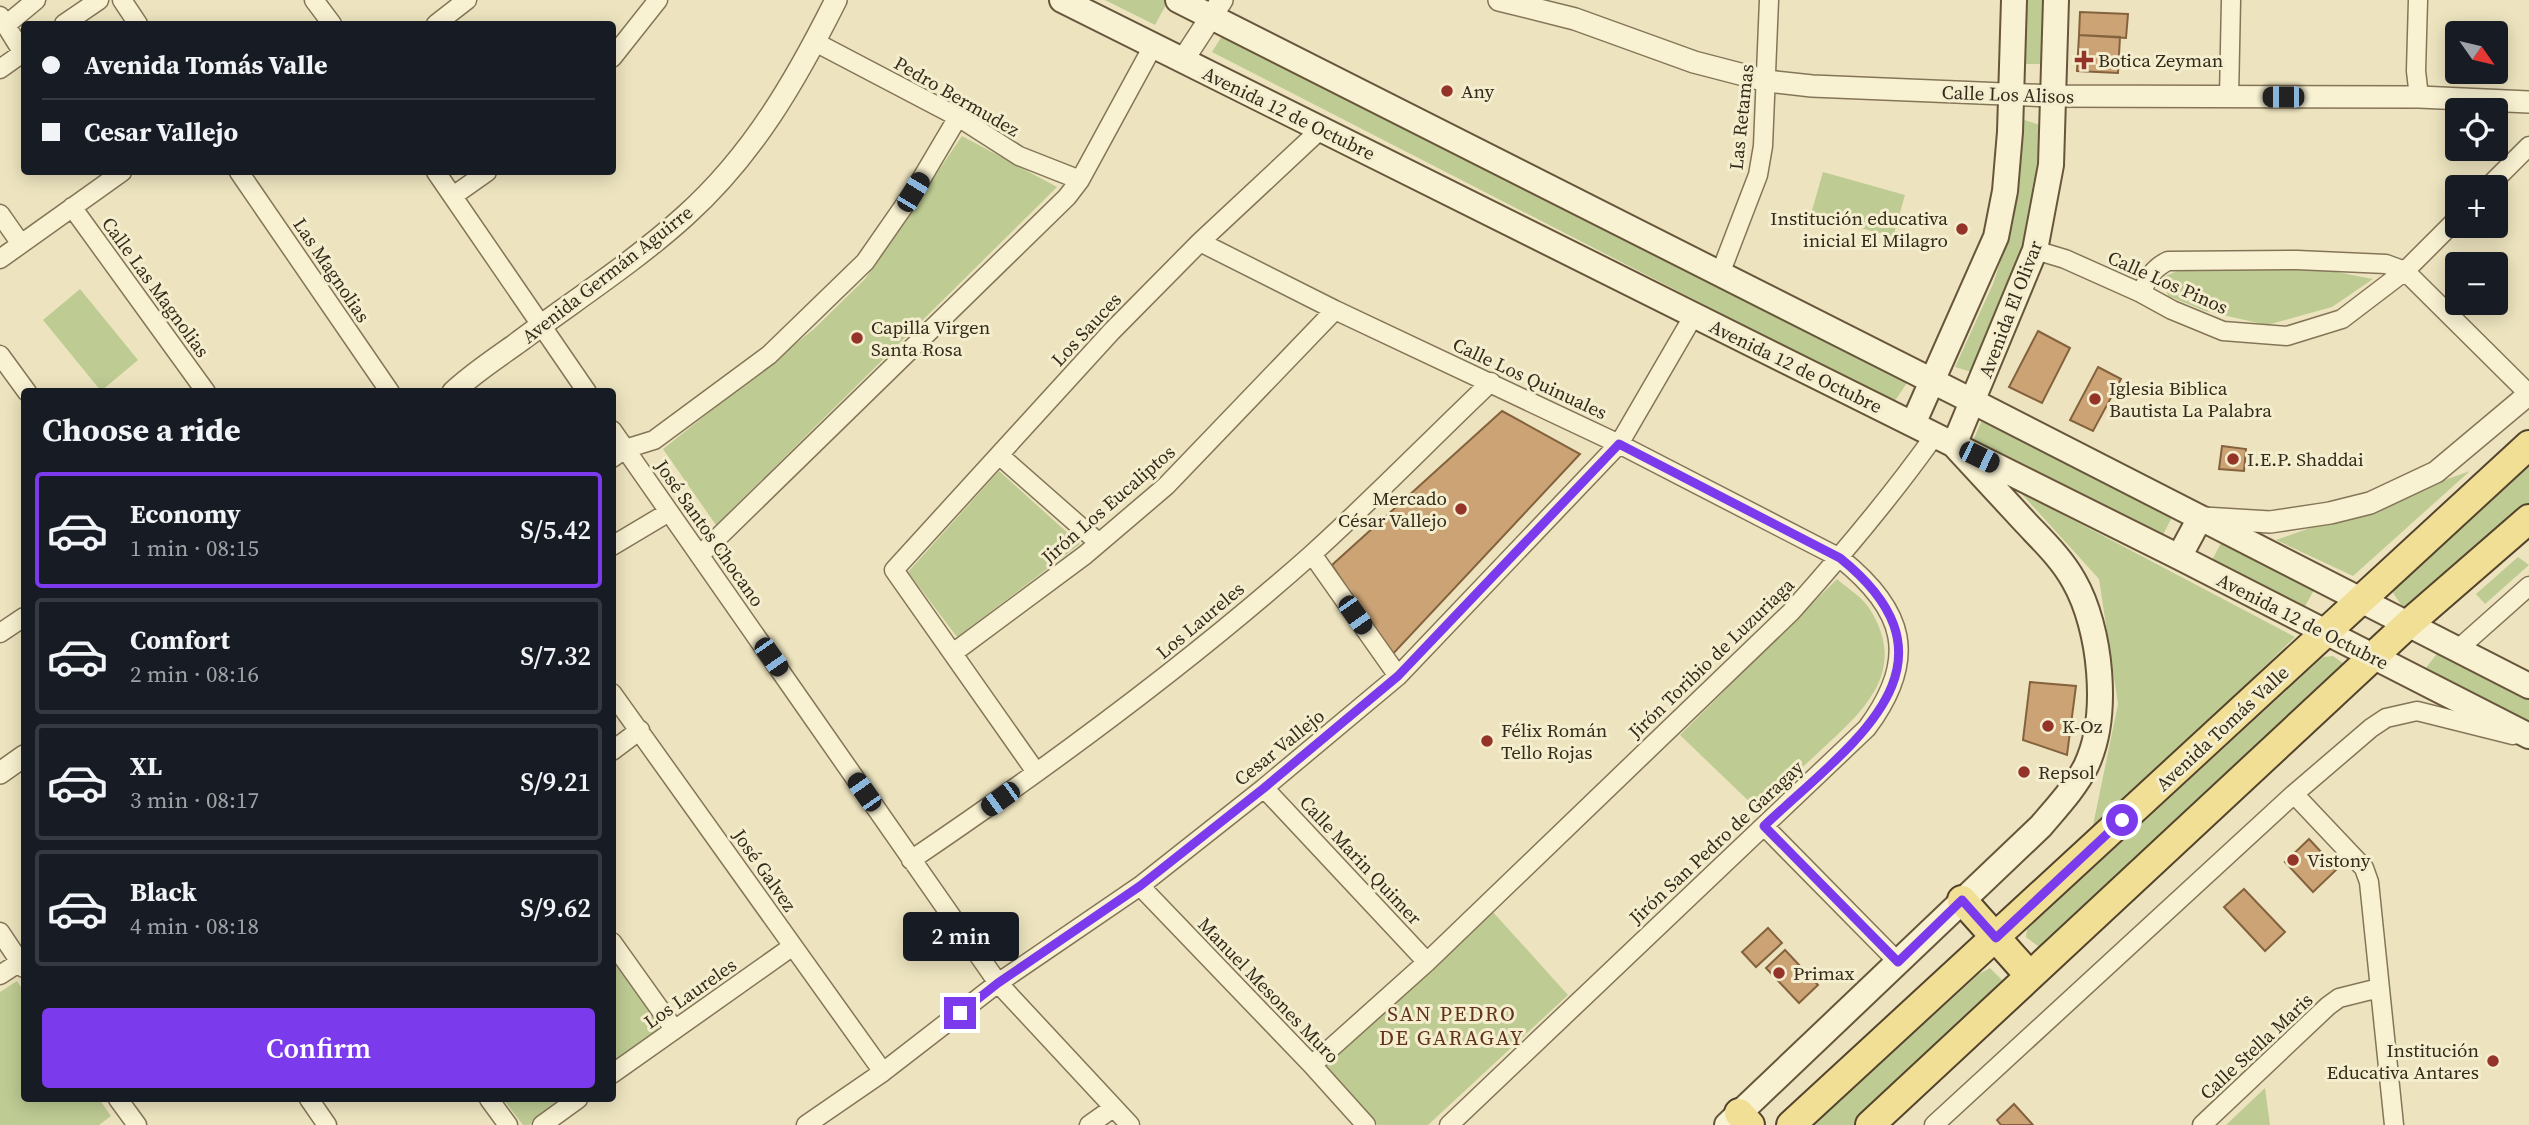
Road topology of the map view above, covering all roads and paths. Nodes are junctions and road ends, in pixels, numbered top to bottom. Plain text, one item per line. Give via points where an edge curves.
1 (36, 0) edge
2 (99, 0) edge
3 (121, 0) edge
4 (314, 0) edge
5 (467, 0) edge
6 (658, 0) edge
7 (836, 0) edge
8 (1062, 0) edge
9 (1178, 0) edge
10 (1499, 0) edge
11 (1769, 0) edge
12 (2014, 0) edge
13 (2056, 0) edge
14 (2231, 0) edge
15 (2418, 0) edge
16 (1218, 9) edge
17 (3, 20) edge
18 (68, 21) edge
19 (136, 21) edge
20 (330, 21) edge
21 (440, 21) edge
22 (815, 43) junction
23 (1153, 46) junction
24 (21, 47) edge
25 (616, 53) edge
26 (21, 54) edge
27 (1183, 60) junction
28 (0, 69) edge
29 (1767, 81) junction
30 (2010, 94) junction
31 (2053, 96) junction
32 (2229, 97) junction
33 (2419, 97) junction
34 (2529, 102) edge
35 (958, 117) junction
36 (1321, 129) junction
37 (2529, 146) edge
38 (118, 175) edge
39 (241, 175) edge
40 (438, 175) edge
41 (483, 175) edge
42 (2500, 175) edge
43 (1080, 180) junction
44 (453, 196) junction
45 (72, 207) junction
46 (0, 214) edge
47 (2445, 231) edge
48 (1200, 242) junction
49 (21, 244) junction
50 (2035, 250) junction
51 (0, 259) edge
52 (2405, 271) junction
53 (1720, 274) junction
54 (2141, 293) junction
55 (1335, 310) junction
56 (1694, 315) junction
57 (542, 325) junction
58 (0, 355) edge
59 (1491, 382) junction
60 (1932, 382) junction
61 (24, 388) edge
62 (203, 388) edge
63 (387, 388) edge
64 (458, 388) edge
65 (584, 388) edge
66 (2529, 394) edge
67 (1973, 402) junction
68 (1934, 435) junction
69 (1619, 444) junction
70 (2529, 445) edge
71 (619, 454) edge
72 (999, 455) junction
73 (669, 512) junction
74 (2200, 518) junction
75 (2529, 519) edge
76 (1099, 543) junction
77 (616, 544) edge
78 (1312, 554) junction
79 (700, 555) junction
80 (2179, 557) junction
81 (1840, 558) junction
82 (2529, 586) edge
83 (2359, 601) junction
84 (21, 618) edge
85 (2407, 625) junction
86 (3, 626) edge
87 (2325, 632) junction
88 (2457, 650) junction
89 (953, 653) junction
90 (2374, 657) junction
91 (1398, 676) junction
92 (2529, 686) edge
93 (616, 698) edge
94 (640, 730) junction
95 (2529, 737) edge
96 (616, 748) edge
97 (21, 758) edge
98 (1036, 772) junction
99 (0, 773) edge
100 (1264, 788) junction
101 (2294, 794) junction
102 (1764, 826) junction
103 (911, 860) junction
104 (1140, 886) junction
105 (1962, 900) junction
106 (0, 932) edge
107 (1996, 938) junction
108 (793, 946) junction
109 (616, 948) edge
110 (1427, 962) junction
111 (1898, 962) junction
112 (21, 964) edge
113 (21, 965) edge
114 (0, 975) edge
115 (2030, 976) junction
116 (998, 983) junction
117 (2379, 988) junction
118 (674, 1029) junction
119 (1312, 1065) junction
120 (616, 1071) edge
121 (883, 1072) junction
122 (120, 1102) edge
123 (311, 1102) edge
124 (491, 1102) edge
125 (574, 1102) edge
126 (1113, 1108) junction
127 (1739, 1121) edge
128 (130, 1123) edge
129 (327, 1125) edge
130 (508, 1125) edge
131 (542, 1125) edge
132 (806, 1125) edge
133 (1089, 1125) edge
134 (1130, 1125) edge
135 (1366, 1125) edge
136 (1449, 1125) edge
137 (1791, 1125) edge
138 (1870, 1125) edge
139 (1934, 1125) edge
140 (2202, 1125) edge
141 (2394, 1125) edge

1 - 17 street
2 - 18 street
3 - 19 street
4 - 20 street
5 - 21 street
6 - 25 street
7 - 22 street, Avenida Germán Aguirre
8 - 23 main road, Avenida 12 de Octubre
9 - 16 main road
10 - 29 street, Calle Los Alisos via 1575,19 1694,62
11 - 29 street, Las Retamas
12 - 30 main road, Avenida El Olivar
13 - 31 main road, Avenida El Olivar
14 - 32 street
15 - 33 street
16 - 27 street
16 - 53 main road
17 - 24 street
22 - 35 street, Pedro Bermudez
22 - 57 street, Avenida Germán Aguirre via 773,114 712,190 658,239
23 - 27 main road, Avenida 12 de Octubre
23 - 43 street
26 - 28 street
27 - 36 main road, Avenida 12 de Octubre
29 - 30 street, Calle Los Alisos
29 - 53 street, Las Retamas via 1758,175
30 - 31 street, Calle Los Alisos
30 - 60 main road, Avenida El Olivar via 2005,191 1996,237
31 - 32 street, Calle Los Alisos
31 - 50 main road, Avenida El Olivar via 2051,165
32 - 33 street, Calle Los Alisos
33 - 34 street, Calle Los Alisos
35 - 43 street, Pedro Bermudez via 1019,156
35 - 71 street via 865,262 769,355 654,440
36 - 48 street, Los Sauces
36 - 56 main road, Avenida 12 de Octubre
37 - 42 street
38 - 45 street
39 - 63 street, Las Magnolias
40 - 44 street
41 - 44 street
43 - 79 street
44 - 57 street
45 - 49 street
45 - 62 street, Calle Las Magnolias
46 - 49 street
47 - 52 street, Calle Los Pinos
48 - 55 street, Calle Los Quinuales
48 - 72 street, Los Sauces
49 - 51 street
50 - 54 street, Calle Los Pinos
50 - 67 main road, Avenida El Olivar
52 - 54 street via 2386,264 2297,260 2168,261 2151,273
52 - 54 street, Calle Los Pinos via 2342,319 2287,336 2223,331
52 - 66 street
53 - 60 main road
55 - 59 street, Calle Los Quinuales
55 - 76 street, Jirón Los Eucaliptos via 1166,486
56 - 68 main road, Avenida 12 de Octubre
56 - 69 street, Cesar Vallejo
57 - 64 street, Avenida Germán Aguirre
57 - 65 street
58 - 61 street
59 - 69 street, Calle Los Quinuales
59 - 78 street, Los Laureles
60 - 67 main road
60 - 68 main road, Avenida El Olivar
66 - 74 street via 2437,472 2370,503 2270,522
67 - 68 main road, Avenida El Olivar
67 - 74 main road
68 - 80 main road, Avenida 12 de Octubre
68 - 81 street, Jirón Toribio de Luzuriaga
68 - 105 main road via 2049,547 2073,580 2089,615 2099,693 2098,733 2075,783 2041,826
69 - 81 street, Calle Los Quinuales
69 - 91 street, Cesar Vallejo
70 - 83 main road, Avenida Tomás Valle
71 - 73 street, José Santos Chocano
72 - 76 street
72 - 89 street, Los Sauces via 894,570
73 - 77 street
73 - 79 street, José Santos Chocano
74 - 80 main road
74 - 83 main road
75 - 85 main road
76 - 89 street, Jirón Los Eucaliptos
78 - 91 street
78 - 98 street, Los Laureles via 1180,666
79 - 103 street, José Santos Chocano
80 - 87 main road, Avenida 12 de Octubre
81 - 102 street, Jirón San Pedro de Garagay via 1871,584 1896,627 1895,679 1867,728
81 - 110 street, Jirón Toribio de Luzuriaga via 1791,612
82 - 88 street
83 - 85 main road
83 - 87 main road, Avenida Tomás Valle
84 - 86 street
85 - 88 main road
85 - 90 main road
87 - 90 main road, Avenida 12 de Octubre
87 - 107 main road, Avenida Tomás Valle
88 - 92 main road
89 - 98 street
90 - 95 main road, Avenida 12 de Octubre
90 - 115 main road
91 - 100 street, Cesar Vallejo
93 - 94 street, José Galvez
94 - 96 street
94 - 108 street, José Galvez
95 - 101 street via 2417,711 2401,714 2371,728
97 - 99 street
98 - 103 street, Los Laureles
100 - 104 street, Cesar Vallejo
100 - 110 street, Calle Marin Quimer
101 - 117 street via 2364,868
101 - 139 street
102 - 111 street
102 - 136 street, Jirón San Pedro de Garagay
103 - 116 street, José Santos Chocano
104 - 116 street, Cesar Vallejo
104 - 119 street, Manuel Mesones Muro
105 - 107 main road
105 - 111 main road
106 - 112 street
107 - 115 main road
107 - 137 main road, Avenida Tomás Valle
108 - 118 street, Los Laureles
108 - 121 street, José Galvez
109 - 118 street
110 - 119 street, Jirón Toribio de Luzuriaga
111 - 127 main road
113 - 114 street
115 - 138 main road
116 - 121 street, Cesar Vallejo
116 - 126 street, José Santos Chocano
117 - 140 street, Calle Stella Maris via 2339,998 2328,1006
117 - 141 street
118 - 120 street, Los Laureles
119 - 135 street, Manuel Mesones Muro
121 - 132 street, Cesar Vallejo
122 - 128 street
123 - 129 street
124 - 130 street
125 - 131 street
126 - 133 street
126 - 134 street, José Santos Chocano

